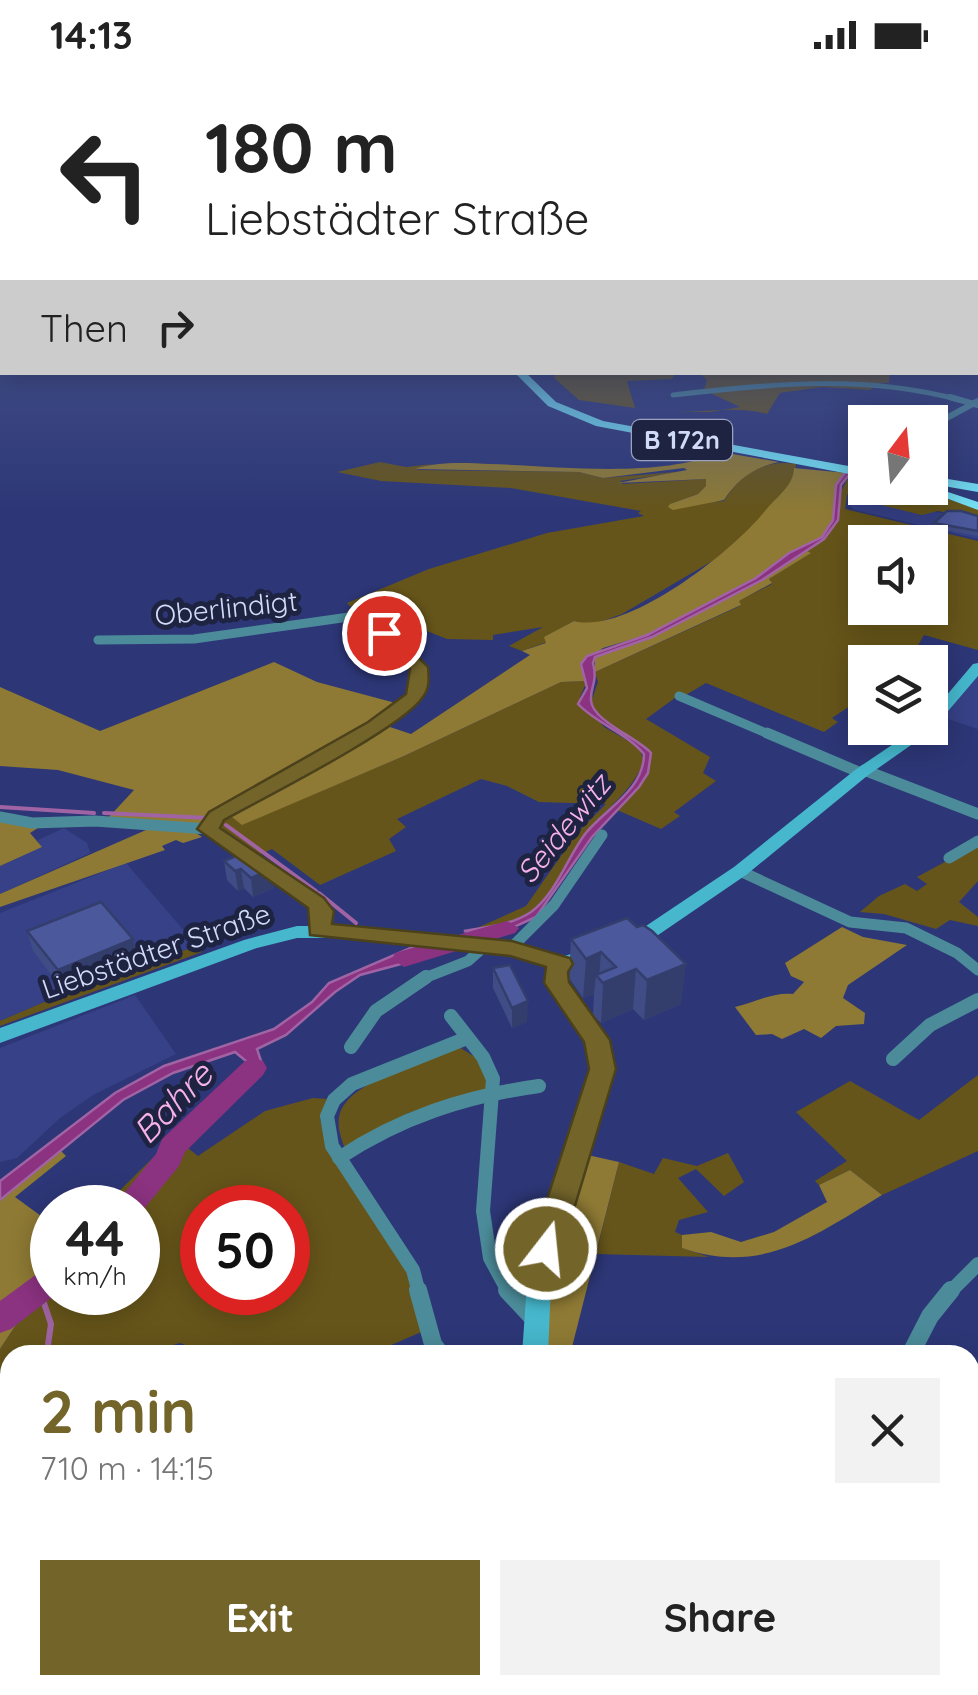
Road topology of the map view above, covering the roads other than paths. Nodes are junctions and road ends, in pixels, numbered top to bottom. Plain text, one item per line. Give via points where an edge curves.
1 (892, 375) edge
2 (539, 378) edge
3 (891, 384) junction
4 (674, 395) dead end
5 (977, 403) edge
6 (948, 418) edge
7 (848, 467) edge
8 (948, 487) edge
9 (948, 493) edge
10 (978, 493) edge
11 (978, 506) edge
12 (98, 640) dead end
13 (978, 667) edge
14 (679, 696) dead end
15 (948, 702) edge
16 (901, 745) edge
17 (862, 772) junction
18 (978, 814) edge
19 (0, 818) edge
20 (208, 829) junction
21 (602, 835) dead end
22 (978, 841) edge
23 (949, 858) dead end
24 (740, 872) junction
25 (318, 930) junction
26 (478, 945) junction
27 (512, 948) junction
28 (561, 964) junction
29 (978, 970) edge
30 (978, 1000) edge
31 (450, 1016) dead end
32 (0, 1036) edge
33 (467, 1038) junction
34 (351, 1047) dead end
35 (893, 1059) dead end
36 (539, 1086) dead end
37 (495, 1091) junction
38 (339, 1158) junction
39 (978, 1264) edge
40 (536, 1321) junction
41 (435, 1345) edge
42 (535, 1345) edge
43 (914, 1345) edge

1 - 3 street
2 - 7 highway, B 172n via 558,404 622,430
3 - 4 street via 812,380
3 - 5 street
5 - 6 street
8 - 10 highway
9 - 11 highway
12 - 20 street, Oberlindigt via 194,639 356,616 419,667 419,690 397,713 216,816
13 - 15 main road
14 - 17 street
16 - 17 main road
17 - 18 street
17 - 24 main road
19 - 20 street
20 - 25 street via 316,903 322,911
21 - 27 street via 554,905
22 - 23 street
24 - 28 main road via 629,945
24 - 29 street via 850,922 906,928
25 - 26 main road, Liebstädter Straße
25 - 32 main road, Liebstädter Straße via 251,944
26 - 27 main road, Liebstädter Straße
26 - 34 street via 470,962 437,972 370,1013
27 - 28 main road, Liebstädter Straße
28 - 40 main road via 557,983 596,1040 602,1069 546,1249
30 - 35 street via 930,1025
31 - 33 street
33 - 37 street via 490,1068
33 - 38 street via 340,1092 327,1116
36 - 37 street
37 - 38 street via 408,1116
37 - 40 street via 484,1248 510,1300
38 - 41 street via 413,1270
39 - 43 street via 944,1294
40 - 42 main road

